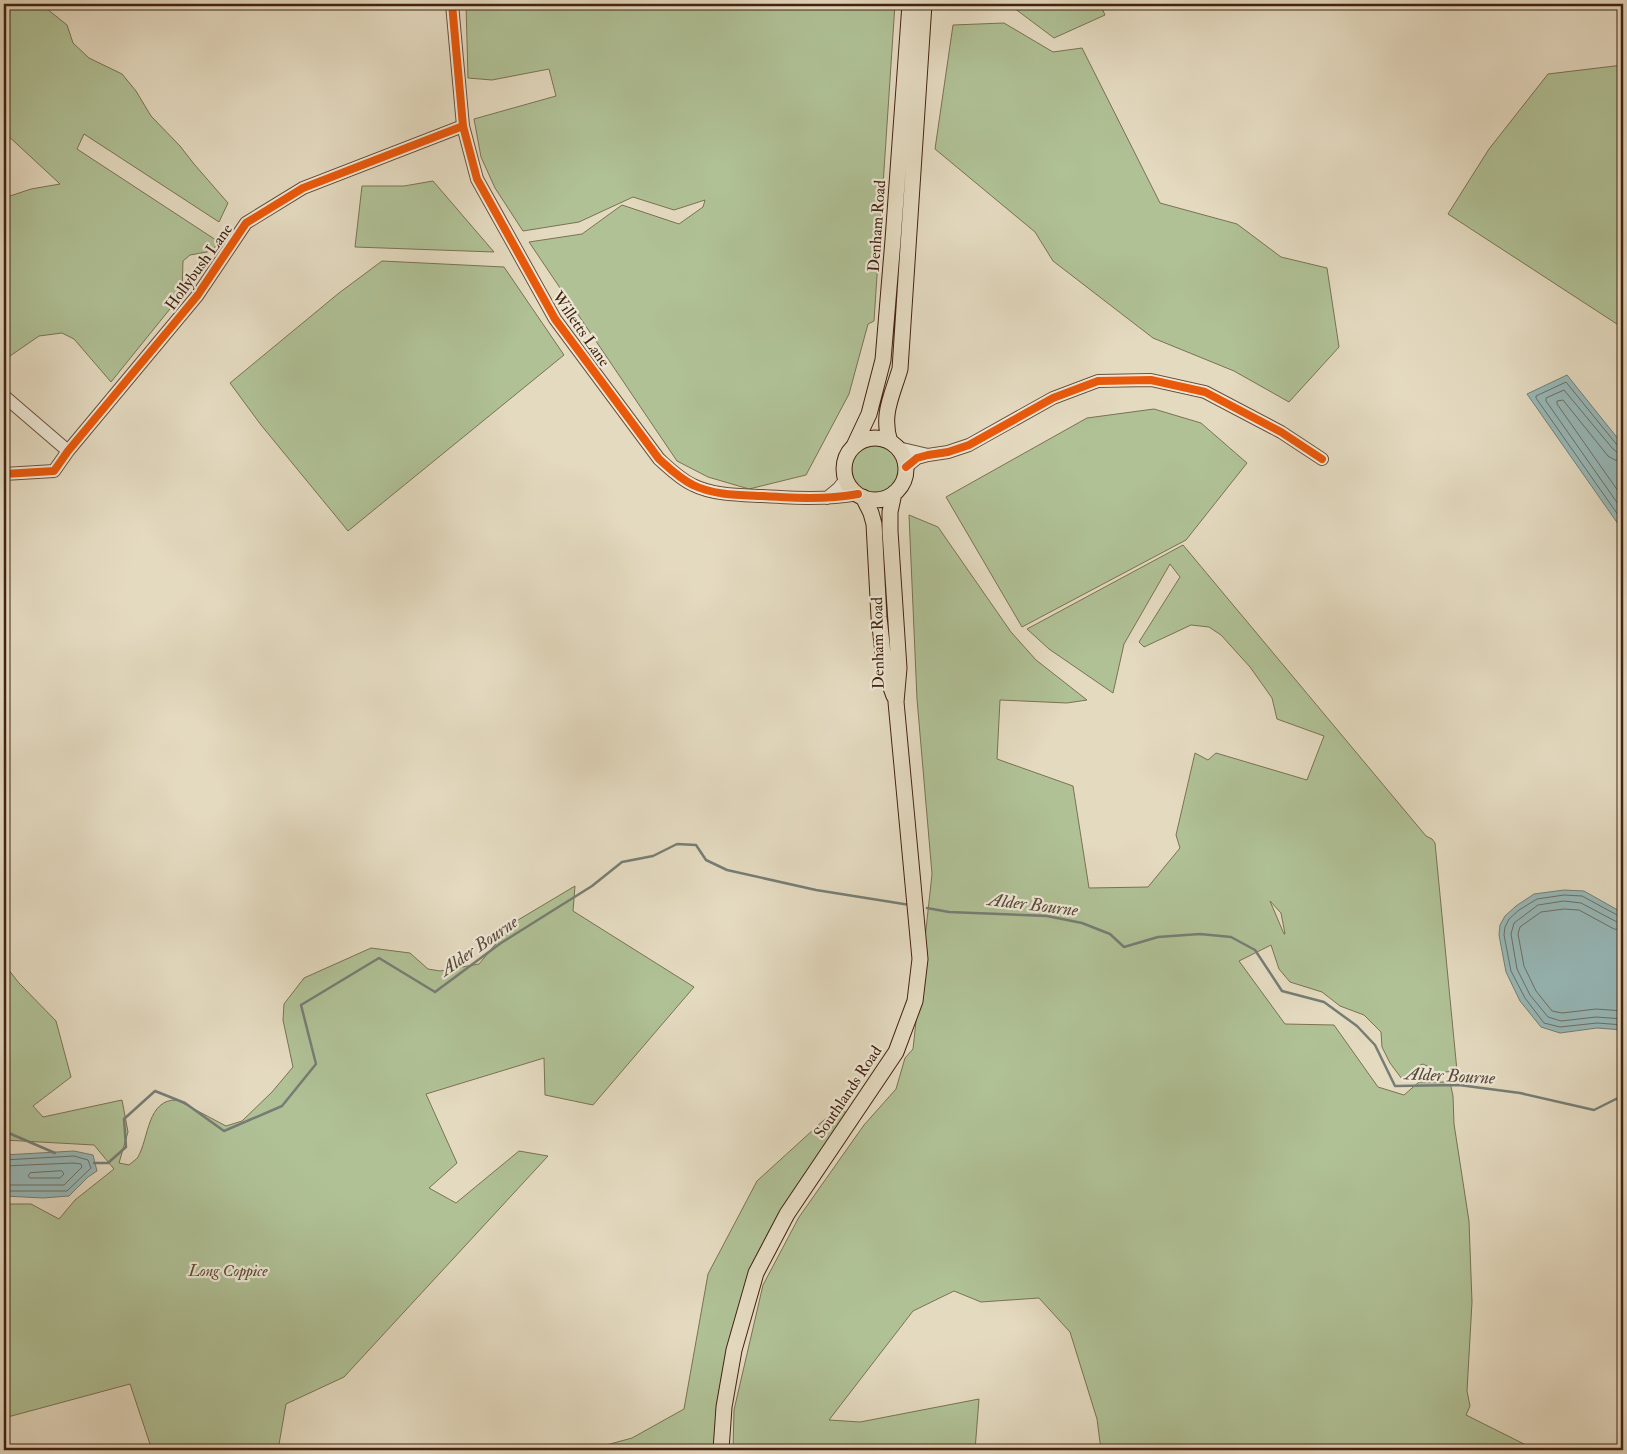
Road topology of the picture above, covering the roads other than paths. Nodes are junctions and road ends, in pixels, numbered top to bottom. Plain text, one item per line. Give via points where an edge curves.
1 (452, 4) edge
2 (910, 4) edge
3 (924, 4) edge
4 (463, 126) junction
5 (4, 396) edge
6 (894, 445) junction
7 (854, 446) junction
8 (68, 451) junction
9 (928, 454) junction
10 (1322, 459) dead end
11 (906, 468) junction
12 (4, 474) edge
13 (846, 479) junction
14 (894, 493) junction
15 (860, 496) junction
16 (827, 498) junction
17 (896, 702) junction
18 (721, 1450) edge

1 - 4 street, Willetts Lane
2 - 7 main road, Denham Road via 883,360 869,414
3 - 6 main road, Denham Road via 900,369 885,418 886,430
4 - 8 street, Hollybush Lane via 303,188 246,223 198,296
4 - 16 street, Willetts Lane via 477,179 555,319 659,459 685,480 707,490 741,495
5 - 8 street
6 - 7 main road via 872,438
6 - 9 street
6 - 11 main road
7 - 13 main road via 845,461
8 - 12 street, Hollybush Lane via 54,471
9 - 10 street via 969,445 1053,398 1098,382 1151,380 1205,392 1281,432
9 - 11 street
11 - 14 main road via 904,479
13 - 15 main road via 850,488
13 - 16 street
14 - 15 main road via 878,500
14 - 17 main road, Denham Road via 890,531 899,668
15 - 16 street, Willetts Lane
15 - 17 main road, Denham Road via 874,524 885,671
17 - 18 main road, Southlands Road via 920,959 915,1001 896,1052 787,1214 756,1273 734,1350 724,1407

